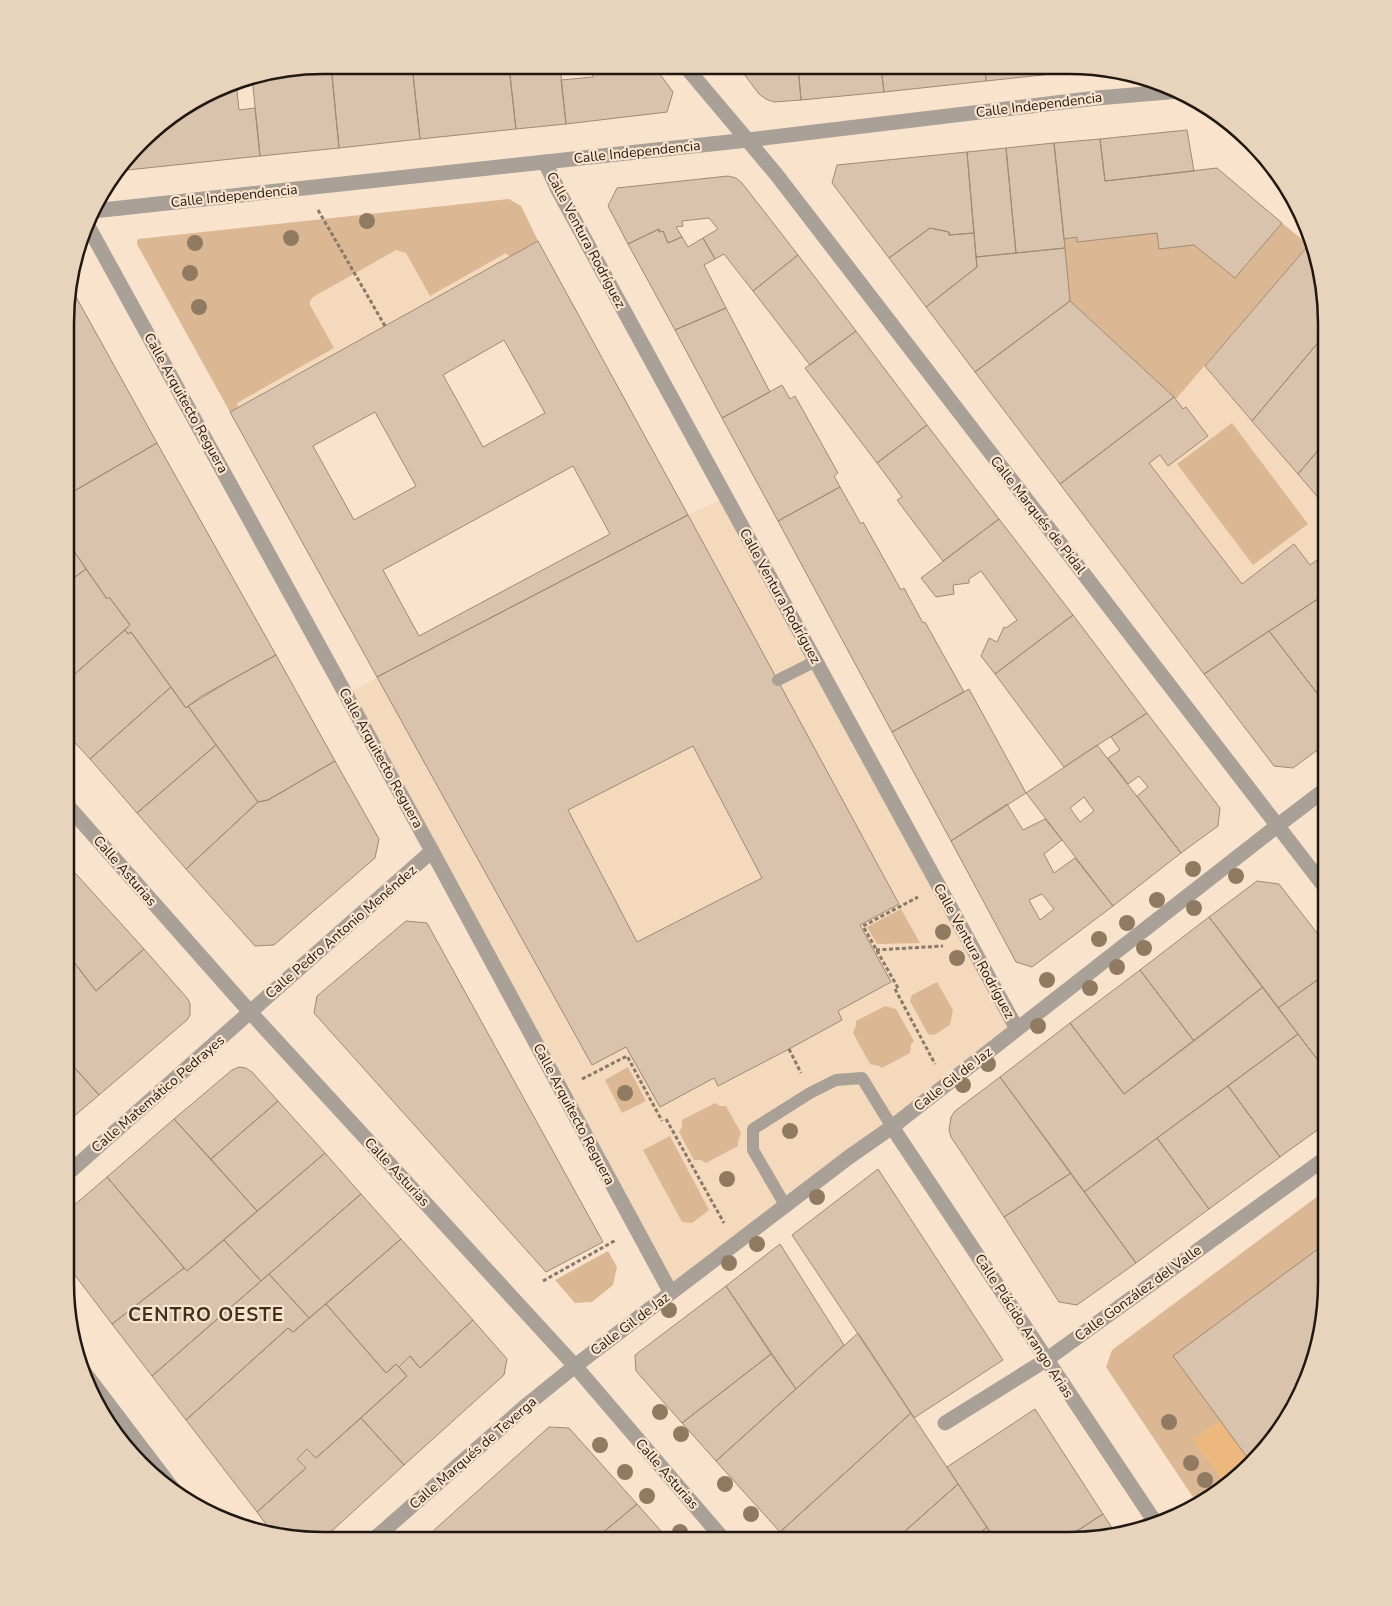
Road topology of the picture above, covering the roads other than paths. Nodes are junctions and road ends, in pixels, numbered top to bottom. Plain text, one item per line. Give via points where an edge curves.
1 (692, 74) edge
2 (1147, 86) edge
3 (748, 140) junction
4 (545, 162) junction
5 (100, 210) edge
6 (91, 232) edge
7 (816, 661) junction
8 (778, 680) dead end
9 (1318, 795) edge
10 (74, 813) edge
11 (1277, 826) junction
12 (432, 851) junction
13 (1318, 878) edge
14 (250, 1012) junction
15 (1017, 1029) junction
16 (892, 1127) junction
17 (1318, 1163) edge
18 (74, 1168) edge
19 (785, 1206) junction
20 (671, 1293) junction
21 (1046, 1360) junction
22 (575, 1366) junction
23 (98, 1390) edge
24 (946, 1423) dead end
25 (157, 1468) edge
26 (1151, 1518) edge
27 (382, 1532) edge
28 (717, 1532) edge

1 - 3 street, Calle Marqués de Pidal
2 - 3 street, Calle Independencia
3 - 4 street, Calle Independencia
3 - 11 street, Calle Marqués de Pidal
4 - 5 street, Calle Independencia
4 - 7 street, Calle Ventura Rodríguez
6 - 12 street, Calle Arquitecto Reguera
7 - 8 lane
7 - 15 street, Calle Ventura Rodríguez
9 - 11 street, Calle Gil de Jaz
10 - 14 street, Calle Asturias
11 - 13 street, Calle Marqués de Pidal
11 - 15 street, Calle Gil de Jaz
12 - 14 street, Calle Pedro Antonio Menéndez
12 - 20 street, Calle Arquitecto Reguera
14 - 18 street, Calle Matemático Pedrayes
14 - 22 street, Calle Asturias
15 - 16 street, Calle Gil de Jaz
16 - 19 street, Calle Gil de Jaz
16 - 19 lane via 862,1078 836,1080 752,1129 753,1150
16 - 21 street, Calle Plácido Arango Arias
17 - 21 street, Calle González del Valle
19 - 20 street, Calle Gil de Jaz
20 - 22 street, Calle Gil de Jaz
21 - 24 street, Calle González del Valle
21 - 26 street, Calle Plácido Arango Arias
22 - 27 street, Calle Marqués de Teverga
22 - 28 street, Calle Asturias
23 - 25 street

